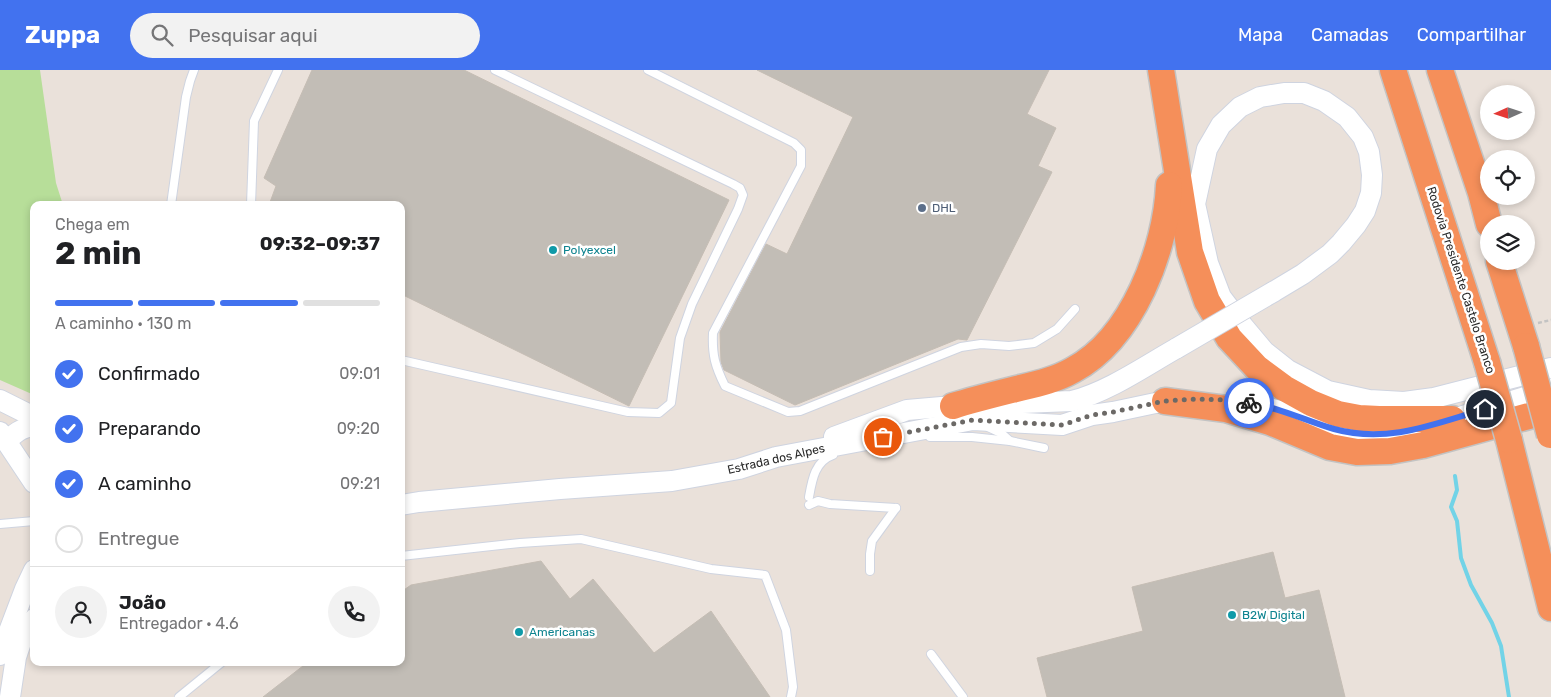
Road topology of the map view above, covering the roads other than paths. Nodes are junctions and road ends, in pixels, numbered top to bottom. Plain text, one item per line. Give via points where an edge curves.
1 (194, 70) edge
2 (278, 70) edge
3 (494, 70) edge
4 (648, 70) edge
5 (1161, 70) edge
6 (1177, 70) edge
7 (1377, 70) edge
8 (1393, 70) edge
9 (1440, 70) edge
10 (1172, 132) junction
11 (1427, 174) junction
12 (172, 201) edge
13 (251, 201) edge
14 (1195, 204) junction
15 (1487, 215) edge
16 (1502, 270) edge
17 (1075, 309) dead end
18 (405, 361) edge
19 (1551, 368) edge
20 (1551, 389) edge
21 (0, 400) edge
22 (1165, 401) junction
23 (1551, 410) edge
24 (963, 413) junction
25 (30, 415) edge
26 (1452, 419) junction
27 (30, 426) edge
28 (4, 437) edge
29 (1550, 438) edge
30 (1010, 441) junction
31 (1044, 448) dead end
32 (30, 476) edge
33 (407, 503) edge
34 (30, 521) edge
35 (0, 524) edge
36 (405, 556) edge
37 (870, 571) dead end
38 (30, 578) edge
39 (1551, 608) edge
40 (30, 625) edge
41 (931, 654) dead end
42 (0, 655) edge
43 (217, 666) edge
44 (10, 697) edge
45 (179, 697) edge
46 (791, 697) edge
47 (963, 697) edge

1 - 12 lane via 186,97
2 - 13 lane via 254,121
3 - 18 lane via 733,184 743,195 692,304 680,338 671,402 659,413 628,412
4 - 17 lane via 794,143 801,150 801,166 713,333 715,366 725,386 788,412 800,411 962,347 1034,343 1058,328
5 - 10 highway
6 - 14 highway
7 - 11 highway
8 - 11 highway, Rodovia Presidente Castelo Branco
9 - 15 highway
10 - 24 highway via 1168,206 1161,240 1145,285 1126,318 1111,338 1073,371
10 - 26 highway via 1190,252 1204,293 1229,338 1258,368 1284,388 1338,414 1378,419
11 - 39 highway, Rodovia Presidente Castelo Branco, bridge via 1488,362
14 - 19 main road via 1208,263 1221,297 1264,351 1288,370 1328,391 1368,400 1404,402 1434,398
14 - 24 main road, bridge via 1207,149 1221,125 1240,107 1260,97 1304,93 1324,101 1348,116 1369,152 1371,194 1365,211 1330,254 1303,274 1100,392 1079,400
16 - 29 highway, bridge
20 - 26 main road
21 - 25 main road
22 - 23 highway via 1226,409 1270,422 1330,447 1357,452 1423,445
22 - 24 main road via 1092,415 1062,425
22 - 26 main road via 1196,399 1254,404 1359,434 1390,434
24 - 30 lane
24 - 33 main road, Estrada dos Alpes via 907,410 739,469 672,481
27 - 28 main road
28 - 32 main road
30 - 31 lane
30 - 37 lane via 972,437 913,438 880,441 826,457 812,480 809,501 896,508 872,541
34 - 35 lane
36 - 46 lane via 581,539 712,569 765,575 786,630 793,687
38 - 42 main road via 10,619
40 - 44 main road via 16,657
41 - 47 lane
43 - 45 lane

